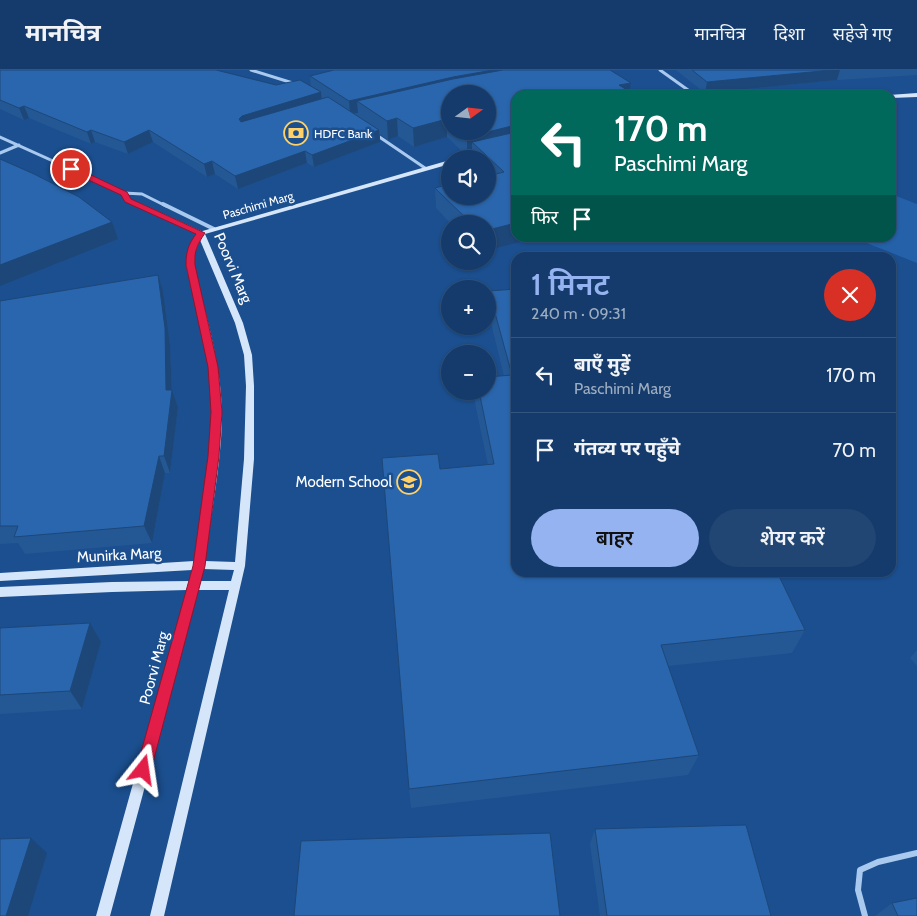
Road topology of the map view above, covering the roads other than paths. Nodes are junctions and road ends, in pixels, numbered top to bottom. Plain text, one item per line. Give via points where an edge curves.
1 (251, 70) edge
2 (660, 70) edge
3 (297, 84) edge
4 (688, 90) edge
5 (917, 95) edge
6 (896, 96) edge
7 (372, 133) edge
8 (0, 137) edge
9 (19, 144) junction
10 (0, 152) edge
11 (441, 164) edge
12 (425, 168) junction
13 (124, 194) junction
14 (214, 229) junction
15 (201, 233) junction
16 (199, 566) junction
17 (240, 566) junction
18 (0, 577) edge
19 (235, 585) junction
20 (193, 586) junction
21 (0, 592) edge
22 (917, 853) edge
23 (103, 916) edge
24 (157, 916) edge
25 (865, 916) edge

1 - 3 street
2 - 4 street
5 - 6 main road
7 - 12 street
8 - 9 street
9 - 10 street
9 - 13 street
11 - 12 main road, Paschimi Marg
12 - 14 main road, Paschimi Marg
13 - 14 street via 142,194
13 - 15 street via 128,200
14 - 15 main road, Paschimi Marg
15 - 16 main road, Poorvi Marg via 190,252 190,265 213,367 216,412 214,456
15 - 17 main road, Poorvi Marg via 239,323 248,355 249,459
16 - 17 main road, Munirka Marg
16 - 18 main road, Munirka Marg
16 - 20 main road, Poorvi Marg
17 - 19 main road, Poorvi Marg
19 - 20 main road, Munirka Marg
19 - 24 main road, Poorvi Marg
20 - 21 main road, Munirka Marg
20 - 23 main road, Poorvi Marg
22 - 25 street via 878,862 860,870 858,890

